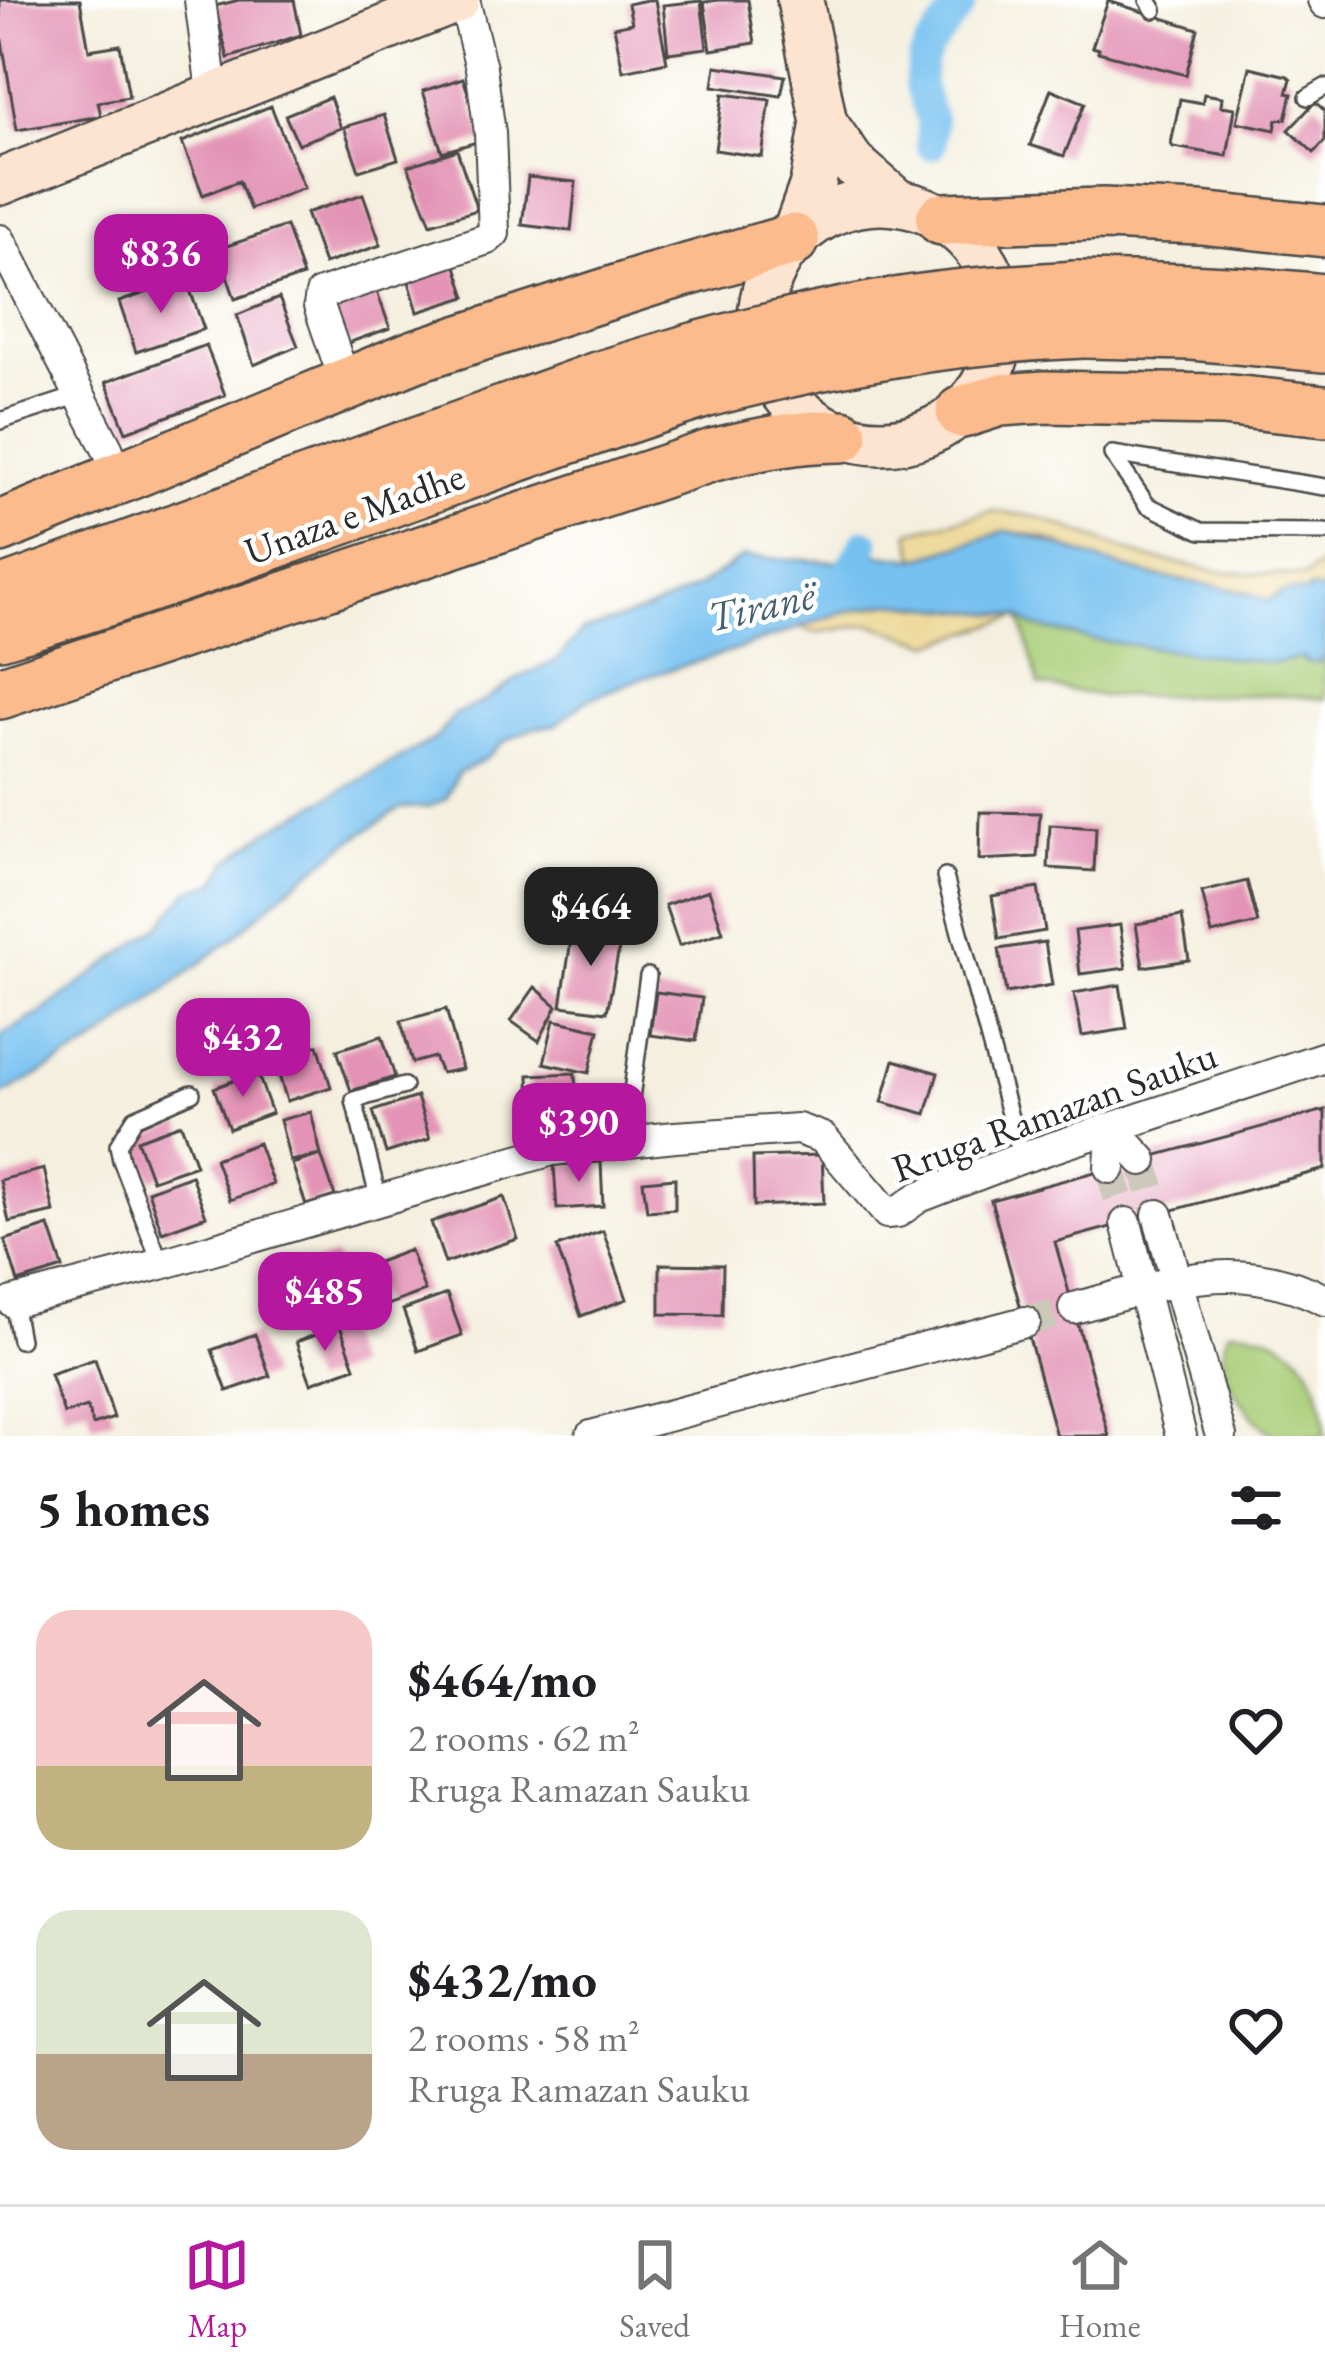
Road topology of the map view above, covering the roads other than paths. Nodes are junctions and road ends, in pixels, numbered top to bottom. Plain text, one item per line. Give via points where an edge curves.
1 (200, 0) edge
2 (460, 0) edge
3 (800, 0) edge
4 (391, 13) edge
5 (1325, 87) edge
6 (1308, 97) dead end
7 (212, 98) junction
8 (824, 123) junction
9 (0, 182) edge
10 (920, 211) junction
11 (1325, 231) edge
12 (0, 239) edge
13 (793, 240) junction
14 (1325, 300) edge
15 (1079, 310) junction
16 (1325, 346) edge
17 (338, 361) dead end
18 (702, 369) junction
19 (80, 395) junction
20 (1325, 411) edge
21 (962, 412) junction
22 (0, 421) edge
23 (842, 436) junction
24 (108, 450) dead end
25 (1325, 487) edge
26 (0, 526) edge
27 (1325, 532) edge
28 (0, 593) edge
29 (0, 633) edge
30 (0, 693) edge
31 (945, 877) dead end
32 (648, 976) dead end
33 (1325, 1057) edge
34 (404, 1086) dead end
35 (192, 1093) dead end
36 (1112, 1128) junction
37 (625, 1141) junction
38 (1021, 1158) junction
39 (1142, 1160) tunnel mouth
40 (1110, 1168) tunnel mouth
41 (379, 1201) junction
42 (1158, 1214) tunnel mouth
43 (1126, 1223) tunnel mouth
44 (161, 1264) junction
45 (1177, 1281) junction
46 (1143, 1289) junction
47 (1325, 1300) edge
48 (13, 1302) joint
49 (1074, 1308) tunnel mouth
50 (1025, 1322) tunnel mouth
51 (20, 1340) dead end
52 (591, 1436) edge
53 (1181, 1436) edge
54 (1220, 1436) edge

1 - 7 street
2 - 4 main road
2 - 17 street via 481,68 494,233 321,294
3 - 8 main road
4 - 7 main road
5 - 6 lane
7 - 9 main road
8 - 10 main road via 852,163
8 - 13 main road
10 - 11 highway via 1123,214
10 - 13 main road via 874,202 844,208
10 - 21 main road via 977,250 997,293 993,363
12 - 19 street
13 - 23 main road via 764,291 764,351 792,403
13 - 26 highway via 415,356
14 - 15 highway via 1171,288
15 - 16 highway via 1192,334
15 - 18 highway, bridge via 790,369
18 - 28 highway, Unaza e Madhe via 597,378
18 - 29 highway, Unaza e Madhe via 546,443
19 - 22 lane
19 - 24 street
20 - 21 highway via 1045,397
21 - 23 main road via 902,440
23 - 30 highway via 712,455
25 - 27 lane via 1112,454 1147,505 1201,531
31 - 38 lane
32 - 37 lane
33 - 36 street, Rruga Ramazan Sauku
34 - 41 lane via 354,1100
35 - 44 lane via 135,1118 118,1145
36 - 38 street, Rruga Ramazan Sauku
36 - 39 street
36 - 40 street
37 - 38 street, Rruga Ramazan Sauku via 809,1131 887,1213
37 - 41 street, Rruga Ramazan Sauku via 527,1156
41 - 44 street, Rruga Ramazan Sauku
42 - 45 street
43 - 46 street
44 - 48 street, Rruga Ramazan Sauku
45 - 46 street
45 - 47 street via 1246,1274
45 - 54 street
46 - 49 street
46 - 53 street
48 - 51 lane, Rruga Ramazan Sauku
50 - 52 street

